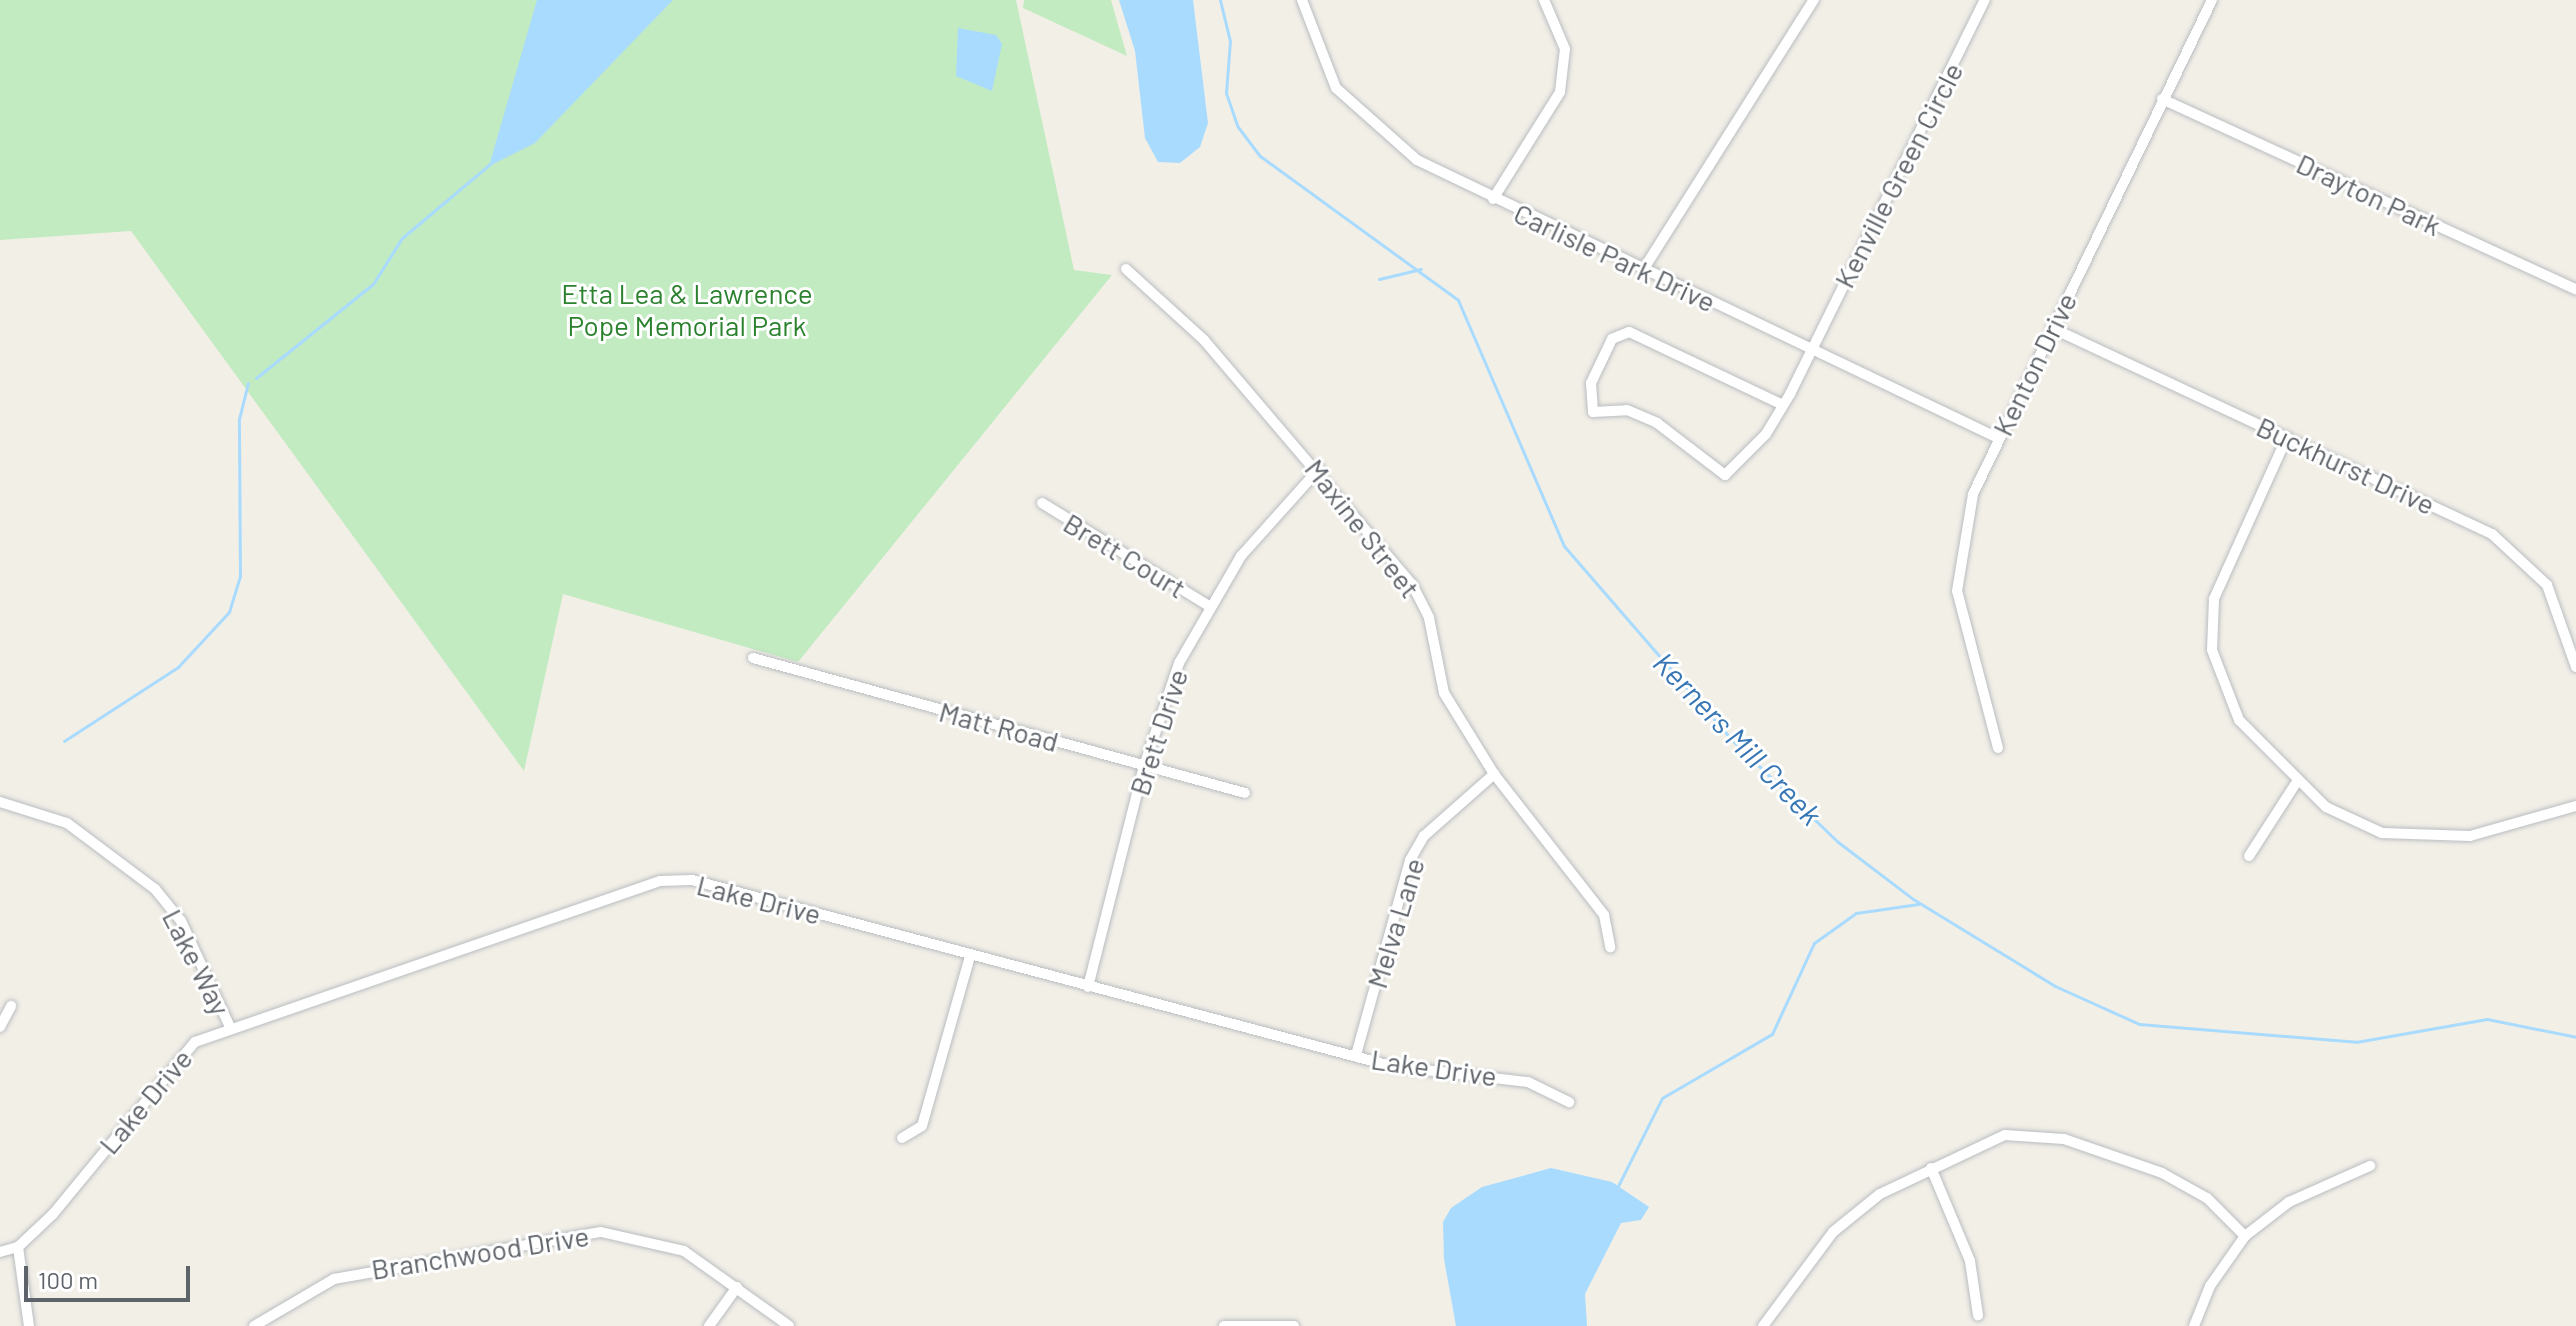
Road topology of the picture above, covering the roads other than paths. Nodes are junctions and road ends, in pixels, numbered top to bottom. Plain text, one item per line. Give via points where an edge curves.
1 (1302, 0) edge
2 (1544, 0) edge
3 (1814, 0) edge
4 (1985, 0) edge
5 (2212, 0) edge
6 (2162, 99) junction
7 (1493, 199) junction
8 (1126, 269) dead end
9 (1643, 270) junction
10 (2576, 289) edge
11 (2052, 328) junction
12 (1810, 349) junction
13 (1783, 405) junction
14 (2287, 437) junction
15 (1998, 438) junction
16 (1319, 469) junction
17 (1042, 503) dead end
18 (1209, 606) junction
19 (753, 658) dead end
20 (2576, 667) edge
21 (1998, 748) dead end
22 (1144, 766) junction
23 (1494, 774) junction
24 (2296, 783) junction
25 (1245, 793) dead end
26 (0, 802) edge
27 (2576, 806) edge
28 (2249, 856) dead end
29 (1610, 947) dead end
30 (970, 956) junction
31 (1088, 987) junction
32 (11, 1006) dead end
33 (0, 1027) edge
34 (230, 1027) junction
35 (1356, 1055) junction
36 (1569, 1102) dead end
37 (902, 1138) dead end
38 (2370, 1166) dead end
39 (1931, 1168) junction
40 (2245, 1236) junction
41 (18, 1247) junction
42 (0, 1252) edge
43 (737, 1287) junction
44 (1978, 1315) dead end
45 (29, 1326) edge
46 (254, 1326) edge
47 (709, 1326) edge
48 (789, 1326) edge
49 (1224, 1326) edge
50 (1294, 1326) edge
51 (1763, 1326) edge
52 (2194, 1326) edge

1 - 7 street, Carlisle Park Drive via 1321,59 1353,109 1417,160
2 - 7 street via 1565,49 1560,92
3 - 9 street
4 - 12 street, Kenville Green Circle
5 - 6 street, Kenton Drive
6 - 10 street, Drayton Park
6 - 11 street, Kenton Drive
7 - 9 street, Carlisle Park Drive
8 - 16 street, Maxine Street via 1186,321
9 - 12 street, Carlisle Park Drive
11 - 14 street, Buckhurst Drive
11 - 15 street, Kenton Drive
12 - 13 street, Kenville Green Circle
12 - 15 street, Carlisle Park Drive
13 - 13 street, Kenville Green Circle via 1629,332 1612,339 1591,383 1593,412 1627,410 1657,423 1725,475
14 - 20 street, Buckhurst Drive via 2492,534 2520,555 2555,599
14 - 24 street via 2216,589 2211,635 2216,669 2239,720
15 - 21 street, Kenton Drive via 1963,529 1957,591
16 - 18 street, Brett Drive via 1241,556
16 - 23 street, Maxine Street via 1412,584 1429,618 1444,693
17 - 18 street, Brett Court
18 - 22 street, Brett Drive via 1164,698
19 - 22 street, Matt Road
22 - 25 street, Matt Road
22 - 31 street, Brett Drive
23 - 29 street, Maxine Street via 1604,915
23 - 35 street, Melva Lane via 1424,836 1410,860
24 - 27 street via 2326,807 2411,838 2470,836
24 - 28 street
26 - 34 street, Lake Way via 67,823 155,889 181,921
30 - 31 street, Lake Drive
30 - 34 street, Lake Drive via 692,880 660,881
30 - 37 street via 922,1126
31 - 35 street, Lake Drive
32 - 33 street
34 - 41 street, Lake Drive via 176,1059
35 - 36 street, Lake Drive via 1528,1082
38 - 40 street via 2289,1202
39 - 40 street via 2005,1135 2064,1139 2188,1185
39 - 44 street via 1970,1261
39 - 51 street via 1880,1194 1833,1232
40 - 52 street via 2210,1286
41 - 42 street
41 - 45 street
43 - 46 street, Branchwood Drive via 665,1244 581,1233 334,1279
43 - 47 street
43 - 48 street, Branchwood Drive
49 - 50 street

